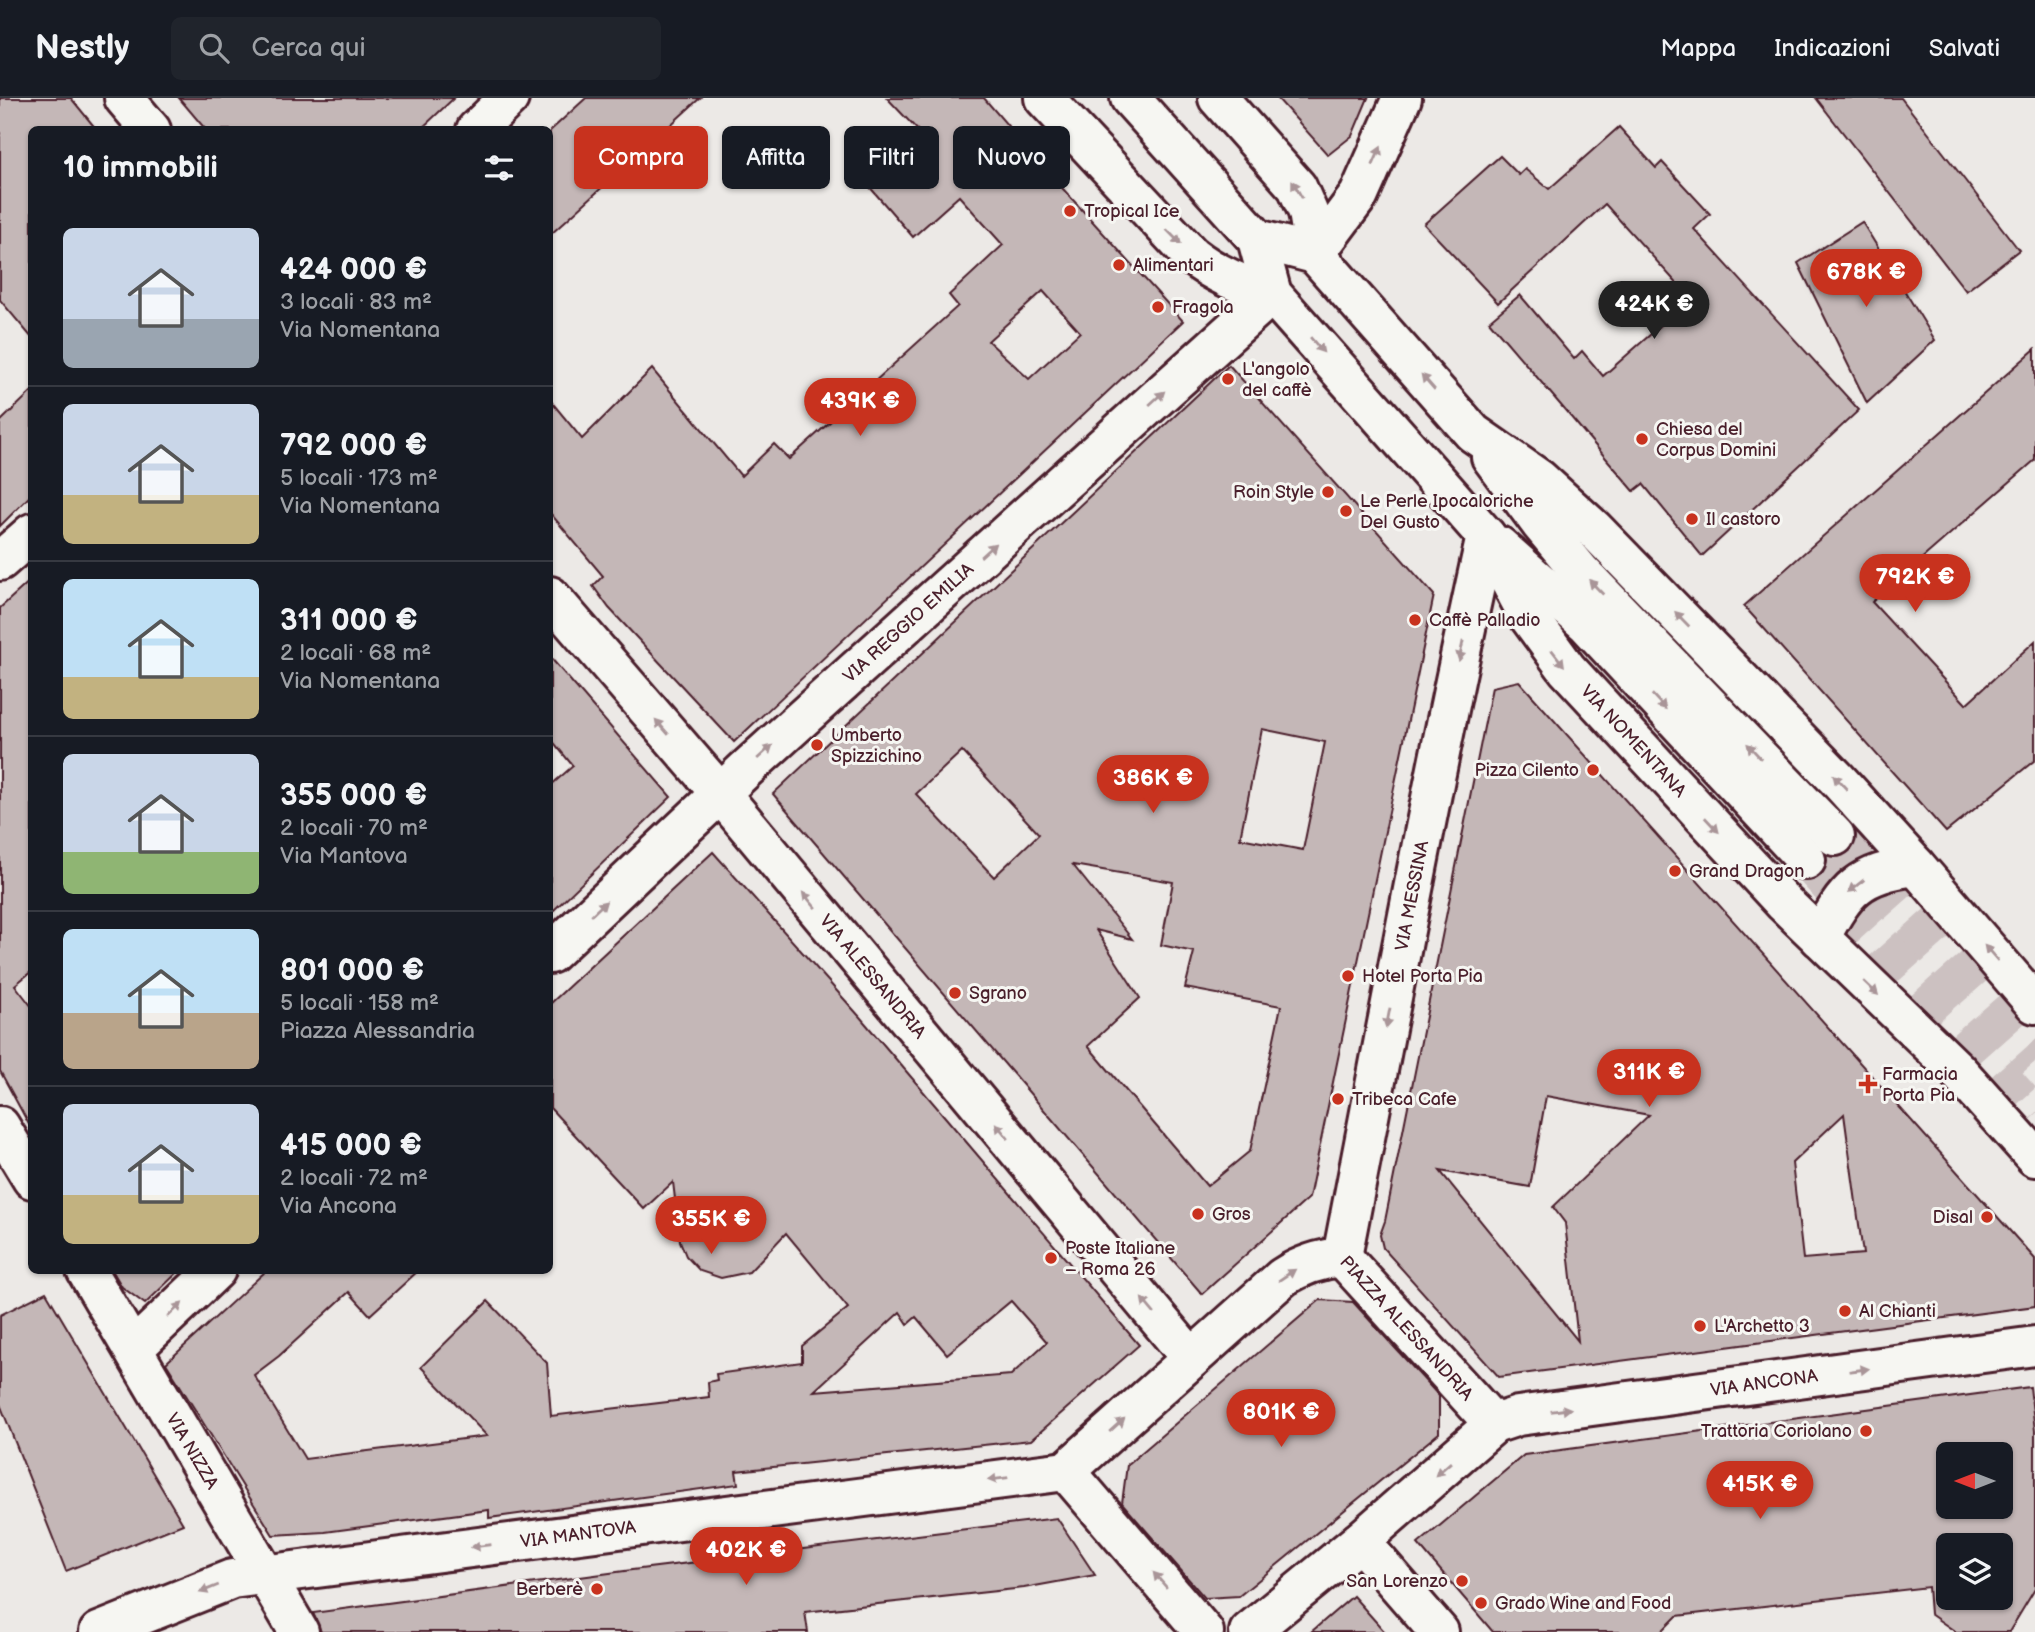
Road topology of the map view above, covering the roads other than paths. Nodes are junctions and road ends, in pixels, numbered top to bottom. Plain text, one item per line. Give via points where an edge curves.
1 (124, 98) edge
2 (509, 98) edge
3 (1044, 98) edge
4 (1130, 98) edge
5 (1218, 98) edge
6 (1402, 98) edge
7 (148, 126) edge
8 (480, 126) edge
9 (1257, 239) junction
10 (1315, 254) junction
11 (1272, 294) junction
12 (1474, 433) junction
13 (28, 536) edge
14 (1486, 536) junction
15 (0, 561) edge
16 (553, 599) edge
17 (720, 793) junction
18 (1835, 836) tunnel mouth
19 (1806, 860) tunnel mouth
20 (1916, 866) junction
21 (1820, 938) junction
22 (553, 951) edge
23 (2035, 1004) edge
24 (0, 1126) edge
25 (2035, 1157) edge
26 (28, 1172) edge
27 (1342, 1257) junction
28 (88, 1274) edge
29 (212, 1274) edge
30 (2035, 1346) edge
31 (133, 1349) junction
32 (1191, 1358) junction
33 (1494, 1424) junction
34 (1066, 1471) junction
35 (1360, 1541) junction
36 (265, 1574) junction
37 (99, 1632) edge
38 (299, 1632) edge
39 (1204, 1632) edge
40 (1249, 1632) edge
41 (1439, 1632) edge

1 - 7 street
2 - 8 street
3 -> 11 street via 1191,255 1234,282
4 - 9 street, VIA NOMENTANA
10 -> 5 street via 1308,212 1297,187
10 -> 6 street via 1359,195
9 - 10 street
9 - 11 street, VIA NOMENTANA
12 -> 10 street
11 -> 14 street, VIA NOMENTANA
17 -> 11 street, VIA REGGIO EMILIA
18 -> 12 street via 1580,571
20 -> 12 street via 1594,529 1539,479
13 - 15 street
14 -> 19 street via 1587,624
14 -> 21 street, VIA NOMENTANA via 1529,617 1567,669
14 -> 27 street, VIA MESSINA
17 -> 16 street, VIA ALESSANDRIA
22 -> 17 street, VIA REGGIO EMILIA
32 -> 17 street, VIA ALESSANDRIA
20 -> 21 street via 1879,873 1853,887
23 -> 20 street
21 -> 25 street, VIA NOMENTANA via 1957,1070
24 - 26 street
32 -> 27 street, PIAZZA ALESSANDRIA via 1283,1277 1312,1263
27 - 33 street, PIAZZA ALESSANDRIA
28 - 31 street, VIA NIZZA
31 -> 29 street
33 -> 30 street, VIA ANCONA via 1518,1416
31 - 36 street, VIA NIZZA
34 -> 32 street, PIAZZA ALESSANDRIA
33 -> 35 street
34 -> 36 street, VIA MANTOVA
39 -> 34 street
35 - 40 street
35 - 41 street
36 -> 37 street, VIA MANTOVA via 232,1579
36 - 38 street, VIA NIZZA

